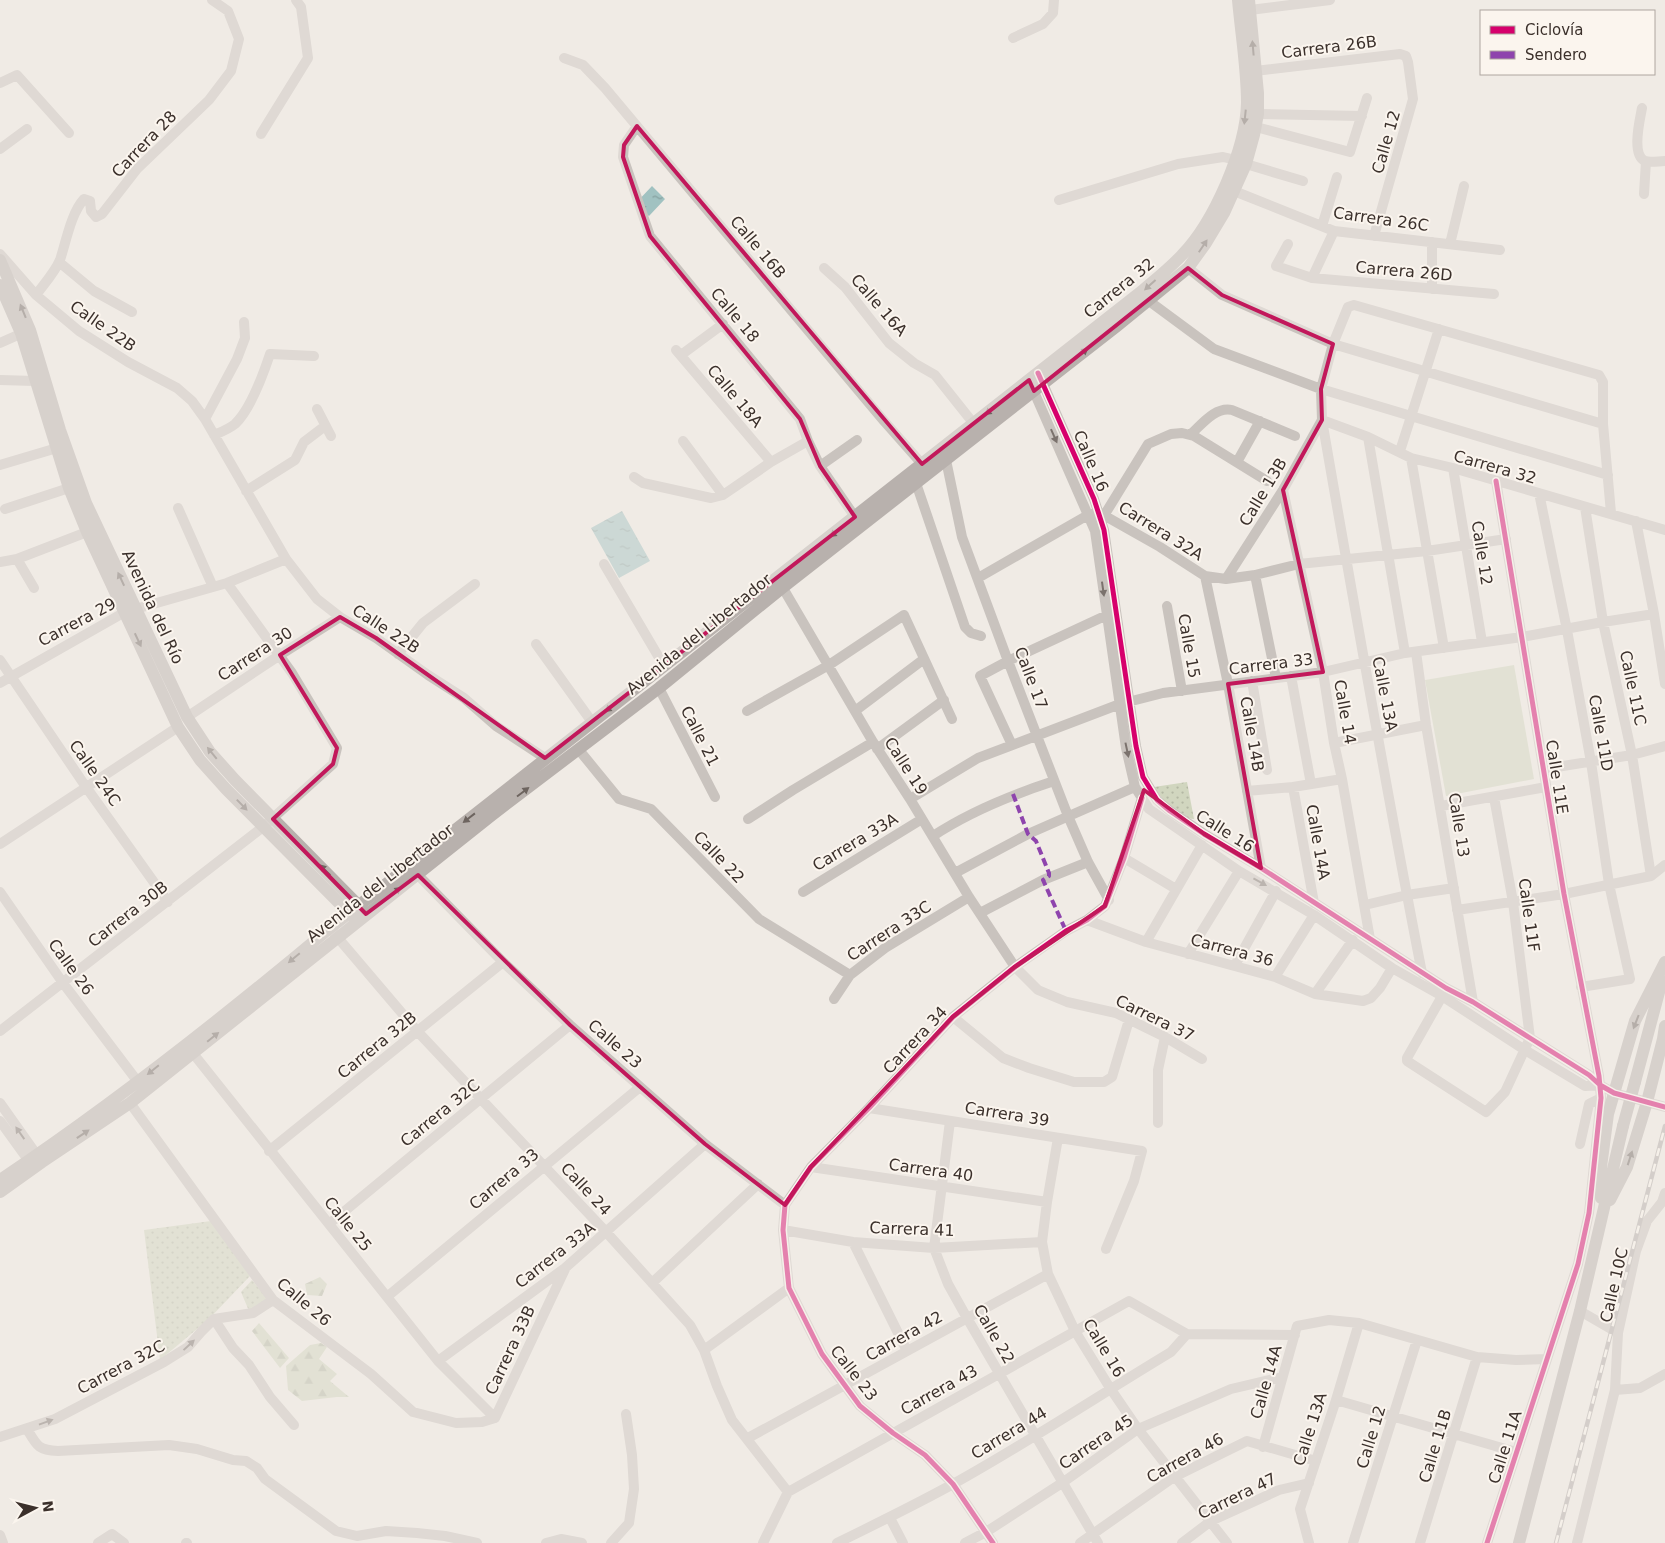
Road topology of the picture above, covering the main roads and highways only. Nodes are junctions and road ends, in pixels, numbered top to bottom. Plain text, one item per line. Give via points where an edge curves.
1 (1238, 0) edge
2 (1249, 5) edge
3 (1241, 162) junction
4 (1214, 208) joint
5 (0, 260) edge
6 (0, 285) edge
7 (26, 332) junction
8 (1036, 382) junction
9 (779, 583) junction
10 (130, 611) junction
11 (268, 823) junction
12 (358, 913) junction
13 (1665, 962) edge
14 (1665, 968) edge
15 (1665, 1026) edge
16 (189, 1049) junction
17 (35, 1161) junction
18 (0, 1180) edge
19 (0, 1192) edge
20 (1601, 1218) junction
21 (1519, 1543) edge

1 -> 3 main road, Avenida del Libertador via 1247,103
3 -> 2 main road, Avenida del Libertador via 1257,120 1258,93
3 - 4 main road, Avenida del Libertador
8 -> 3 main road, Avenida del Libertador via 1188,268 1234,191
4 -> 8 main road, Carrera 32 via 1183,255
7 -> 5 main road, Avenida del Río
6 - 7 main road, Avenida del Río
10 -> 7 main road, Avenida del Río via 86,503
7 - 10 main road, Avenida del Río via 35,381 69,488 87,532
8 - 9 main road, Avenida del Libertador via 946,460
8 -> 9 main road, Avenida del Libertador via 922,464
9 -> 12 main road, Avenida del Libertador via 545,758
12 -> 9 main road, Avenida del Libertador via 418,875 659,688
11 -> 10 main road, Avenida del Río via 210,752 187,717
10 -> 11 main road, Avenida del Río via 178,726 200,760
11 - 12 main road, Avenida del Río
12 - 16 main road, Avenida del Libertador
13 -> 20 main road via 1636,1020 1608,1114 1601,1167
14 - 20 main road, bridge
20 -> 15 main road via 1627,1167
16 -> 17 main road, Avenida del Libertador via 138,1082
17 -> 16 main road, Avenida del Libertador via 130,1103
17 - 18 main road, Avenida del Libertador
17 - 19 main road, Avenida del Libertador
20 - 21 main road

